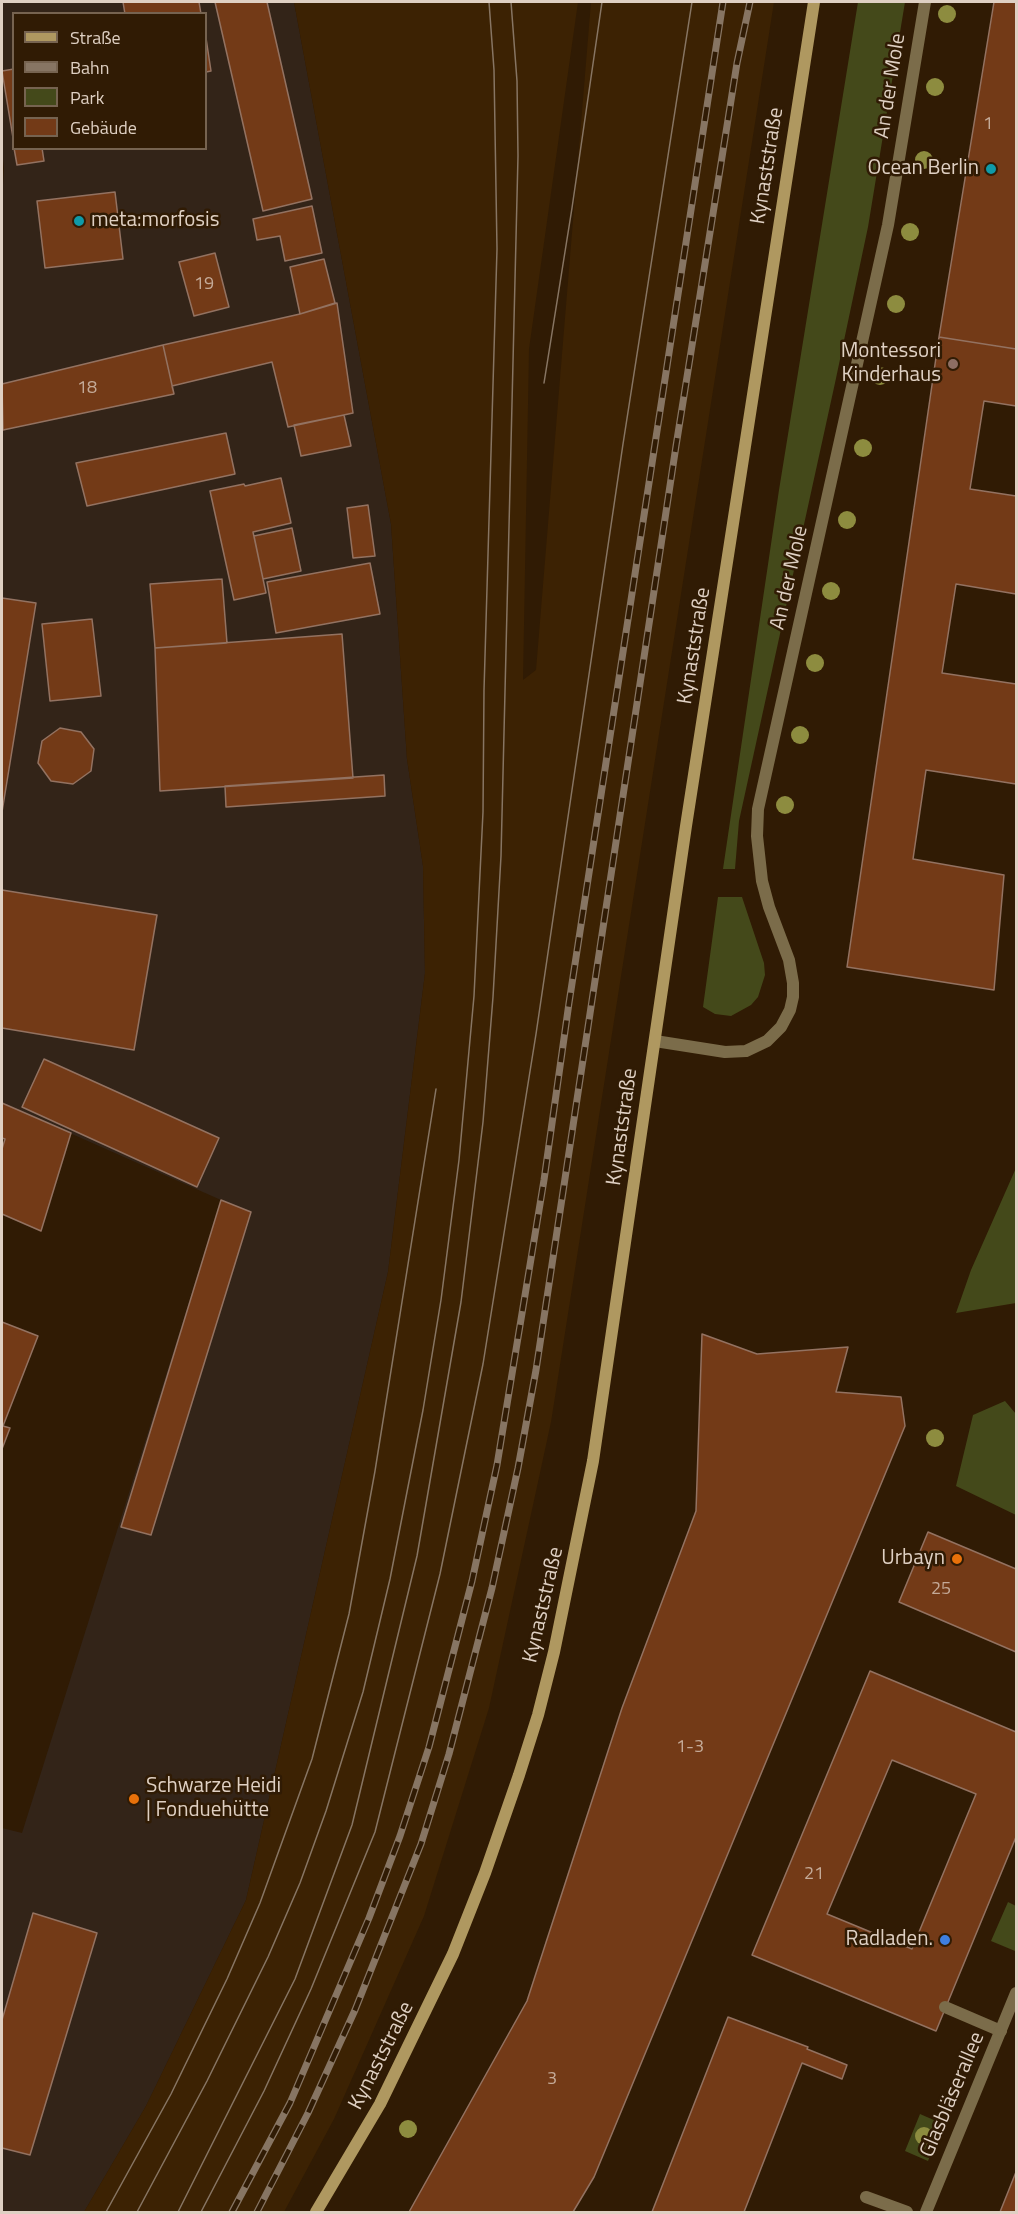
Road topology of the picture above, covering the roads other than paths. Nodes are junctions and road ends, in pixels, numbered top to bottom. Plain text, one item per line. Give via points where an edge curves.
1 (814, 2) edge
2 (925, 2) edge
3 (655, 1041) junction
4 (1017, 1993) edge
5 (945, 2007) dead end
6 (1001, 2031) junction
7 (866, 2197) dead end
8 (316, 2212) edge
9 (907, 2212) edge
10 (926, 2212) edge

1 - 3 street, Kynaststraße
2 - 3 street, An der Mole via 888,225 758,809 762,881 793,983 790,1011 767,1041 746,1051 716,1052
3 - 8 street, Kynaststraße via 593,1461 569,1587 538,1715 489,1862 453,1954 380,2104
4 - 6 street, Glasbläserallee
5 - 6 street
6 - 10 street, Glasbläserallee
7 - 9 street

